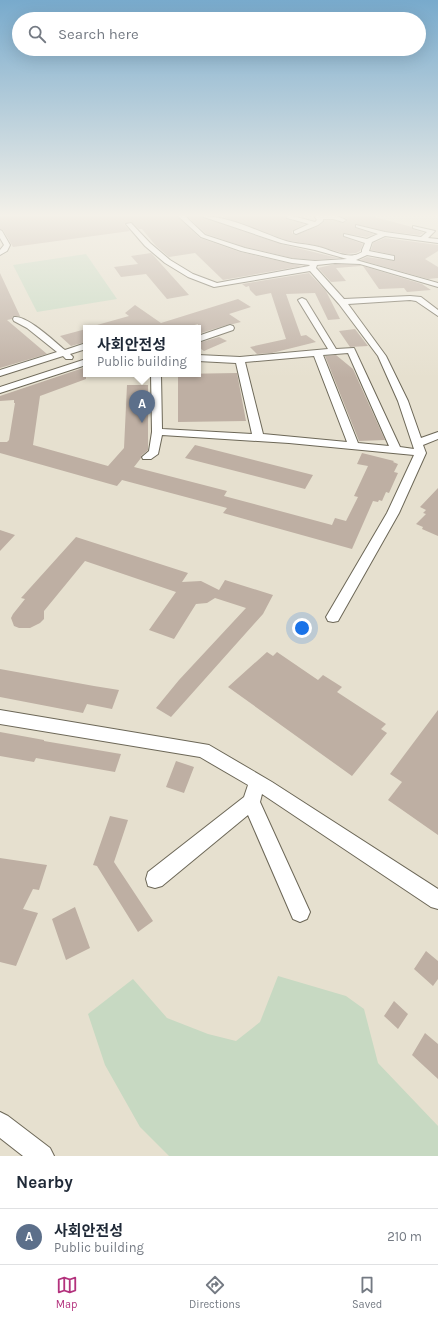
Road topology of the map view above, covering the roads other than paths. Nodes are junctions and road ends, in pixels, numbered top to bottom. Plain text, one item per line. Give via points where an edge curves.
1 (180, 270) edge
2 (294, 270) edge
3 (317, 270) edge
4 (387, 270) edge
5 (423, 275) dead end
6 (411, 277) junction
7 (438, 285) edge
8 (302, 300) dead end
9 (342, 302) junction
10 (438, 314) edge
11 (17, 319) dead end
12 (230, 328) dead end
13 (201, 338) edge
14 (83, 347) edge
15 (334, 351) junction
16 (317, 352) junction
17 (64, 353) junction
18 (201, 358) edge
19 (240, 360) junction
20 (82, 363) edge
21 (0, 374) edge
22 (156, 377) edge
23 (0, 390) edge
24 (156, 432) junction
25 (438, 435) edge
26 (258, 437) junction
27 (353, 444) junction
28 (420, 448) junction
29 (396, 450) junction
30 (147, 456) dead end
31 (333, 617) dead end
32 (0, 717) edge
33 (257, 782) junction
34 (251, 802) junction
35 (155, 879) dead end
36 (438, 900) edge
37 (300, 912) dead end
38 (0, 1124) edge
39 (42, 1156) edge

1 - 2 street via 202,282 217,285
3 - 9 street
4 - 6 street
5 - 6 street
6 - 7 street
8 - 15 street
9 - 10 street via 410,298 418,299
9 - 28 street via 382,356 403,401
11 - 17 street
12 - 13 street
14 - 17 street
15 - 16 street
15 - 29 street via 351,350
16 - 19 street
16 - 27 street
17 - 20 street
17 - 21 street
18 - 19 street
19 - 26 street
20 - 23 street
22 - 24 street
24 - 26 street
24 - 30 street via 154,452
25 - 28 street
26 - 27 street
27 - 29 street
28 - 29 street
28 - 31 street via 392,513
32 - 33 street via 203,750
33 - 34 street
33 - 36 street
34 - 35 street
34 - 37 street
38 - 39 street

